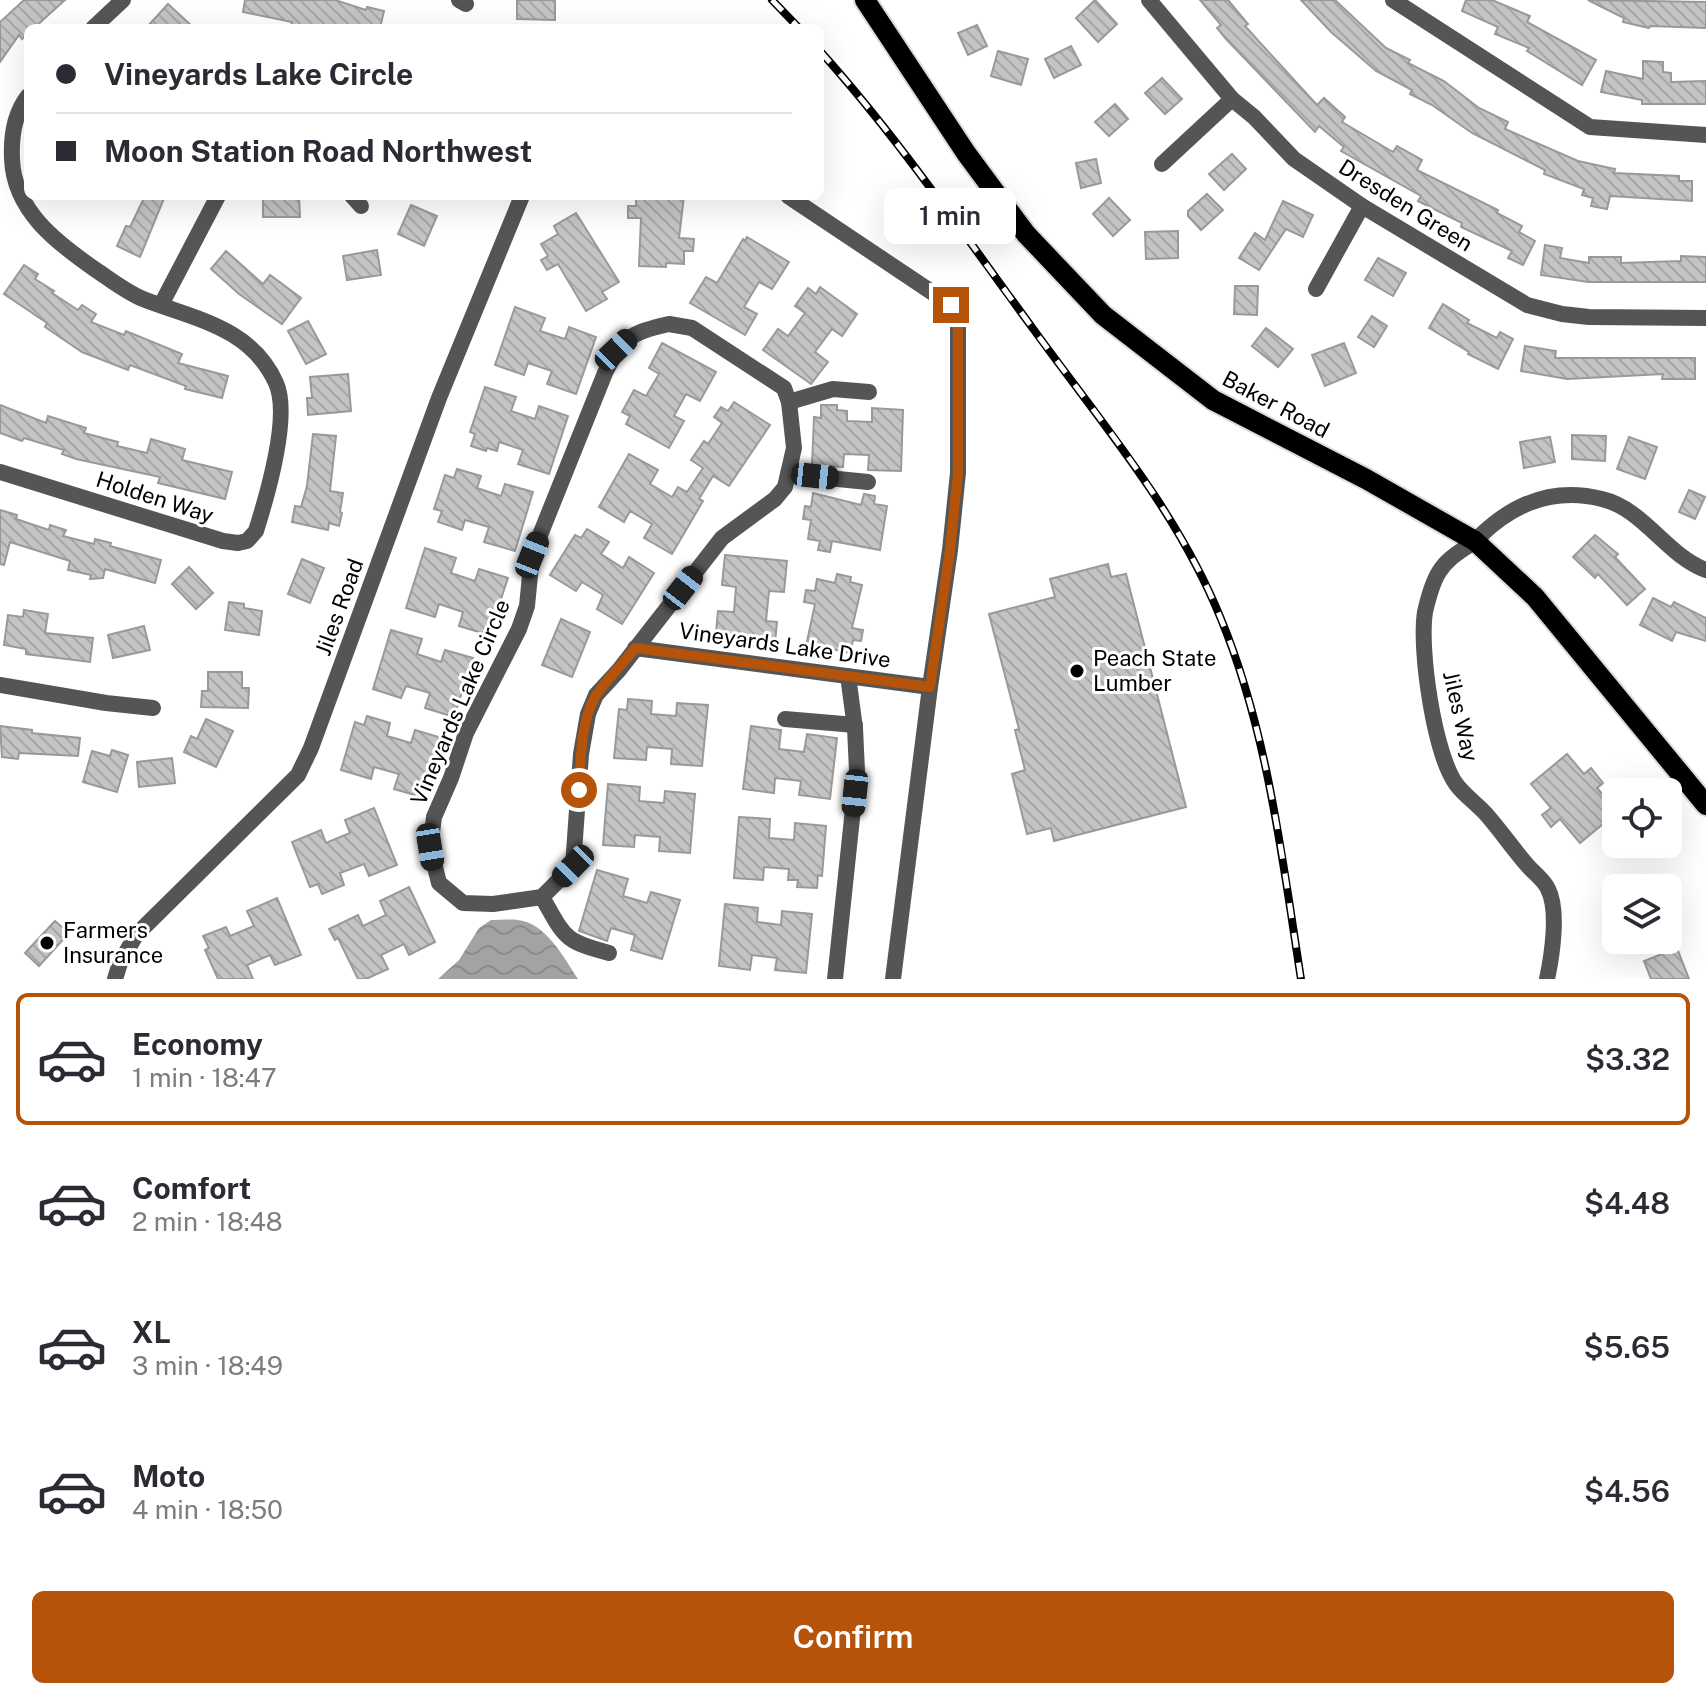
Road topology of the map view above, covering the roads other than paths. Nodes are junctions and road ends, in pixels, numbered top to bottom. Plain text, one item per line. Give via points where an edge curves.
1 (123, 0) edge
2 (865, 0) edge
3 (1149, 0) edge
4 (1393, 0) edge
5 (97, 24) edge
6 (1232, 99) junction
7 (24, 104) edge
8 (1706, 135) edge
9 (1162, 164) dead end
10 (216, 200) edge
11 (520, 200) edge
12 (794, 200) edge
13 (1362, 206) junction
14 (1316, 289) dead end
15 (162, 303) junction
16 (1706, 318) edge
17 (869, 392) dead end
18 (789, 402) junction
19 (0, 472) edge
20 (788, 474) junction
21 (868, 482) dead end
22 (1475, 541) junction
23 (1706, 570) edge
24 (635, 648) junction
25 (848, 676) junction
26 (0, 685) edge
27 (930, 687) junction
28 (153, 708) dead end
29 (785, 719) dead end
30 (855, 725) junction
31 (1706, 805) edge
32 (542, 897) junction
33 (609, 953) dead end
34 (115, 979) edge
35 (835, 979) edge
36 (893, 979) edge
37 (1547, 979) edge

1 - 5 street
2 - 22 main road, Baker Road via 1017,222 1103,315 1213,400
3 - 6 street, Dresden Green
4 - 8 street via 1590,127
6 - 9 street
6 - 13 street, Dresden Green via 1294,159
7 - 15 street via 11,151 15,186 28,208 74,255 143,299
10 - 15 street
11 - 34 street, Jiles Road via 439,398 305,762 282,793 136,936
12 - 27 street via 951,305 958,324 958,473
13 - 14 street
13 - 16 street, Dresden Green via 1527,305 1589,317
15 - 19 street, Holden Way via 229,331 256,353 278,387 281,427 256,531 247,541 193,532
17 - 18 street via 833,389
18 - 20 street via 794,448
18 - 32 street, Vineyards Lake Circle via 784,388 692,328 669,324 635,332 616,350 532,555 519,629 466,733 434,817 430,847 439,883 463,903
20 - 21 street
20 - 24 street via 775,499 722,538
22 - 23 street via 1521,505 1553,496 1589,496 1627,509 1667,545
22 - 31 main road, Baker Road via 1535,597
22 - 37 street, Jiles Way via 1449,559 1431,590 1423,634 1427,674 1442,753 1455,783 1548,888 1553,929
24 - 25 street, Vineyards Lake Drive
24 - 32 street via 596,695 588,714 573,866
25 - 27 street, Vineyards Lake Drive
25 - 30 street
26 - 28 street
27 - 36 street
29 - 30 street
30 - 35 street via 857,771
32 - 33 street via 564,935

